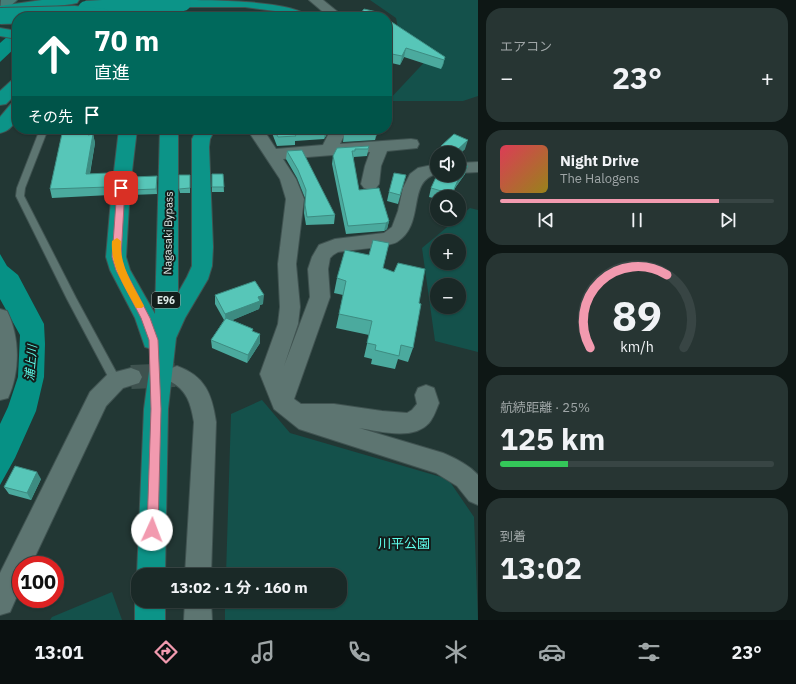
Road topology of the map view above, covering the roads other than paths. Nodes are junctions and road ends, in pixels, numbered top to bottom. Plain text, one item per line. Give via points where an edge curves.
1 (10, 0) edge
2 (72, 0) edge
3 (93, 0) edge
4 (98, 0) edge
5 (108, 0) edge
6 (162, 0) edge
7 (168, 0) edge
8 (280, 0) edge
9 (315, 0) edge
10 (180, 1) edge
11 (0, 10) edge
12 (48, 12) edge
13 (82, 12) edge
14 (88, 12) edge
15 (97, 12) edge
16 (163, 12) edge
17 (168, 12) edge
18 (179, 12) edge
19 (294, 12) edge
20 (307, 12) edge
21 (331, 12) edge
22 (12, 15) edge
23 (0, 16) edge
24 (12, 16) edge
25 (0, 32) edge
26 (12, 34) edge
27 (12, 82) edge
28 (12, 89) edge
29 (0, 93) edge
30 (0, 100) edge
31 (12, 114) edge
32 (0, 128) edge
33 (42, 134) edge
34 (127, 134) edge
35 (158, 134) edge
36 (169, 134) edge
37 (204, 134) edge
38 (258, 134) edge
39 (336, 134) edge
40 (411, 144) dead end
41 (381, 146) junction
42 (329, 150) junction
43 (272, 154) junction
44 (478, 167) edge
45 (466, 168) edge
46 (430, 170) edge
47 (370, 184) dead end
48 (0, 317) edge
49 (159, 340) junction
50 (177, 375) tunnel mouth
51 (124, 379) joint
52 (0, 392) edge
53 (426, 395) dead end
54 (289, 408) junction
55 (478, 493) edge
56 (151, 568) edge
57 (198, 568) edge
58 (0, 602) edge
59 (150, 608) edge
60 (198, 608) edge
61 (150, 620) edge
62 (198, 620) edge

1 - 11 street
2 - 11 highway
3 - 13 highway
4 - 14 highway
5 - 15 highway
6 - 16 highway
7 - 11 highway
7 - 17 highway
8 - 20 highway
9 - 21 street
10 - 12 highway, bridge
10 - 18 highway
10 - 19 highway via 261,2
22 - 23 highway, bridge
23 - 24 highway, bridge
25 - 26 highway
27 - 29 highway
28 - 30 highway
31 - 32 highway
33 - 51 lane via 20,196 72,299
34 - 49 highway via 116,257 120,270
35 - 49 highway, Nagasaki Bypass / E96 via 153,260
36 - 49 highway, Nagasaki Bypass / E96 via 168,259
37 - 49 highway via 200,147 202,266 198,279
38 - 43 street
39 - 42 street
40 - 41 street
41 - 42 street
41 - 47 street
42 - 43 street
43 - 54 street via 288,179 295,199 288,251 288,324 271,374
44 - 45 street
46 - 54 street via 414,180 405,220 390,238 335,246 326,250 321,257 318,269 320,297
48 - 52 street via 6,344 4,382
49 - 56 highway, Nagasaki Bypass / E96
50 - 57 street via 184,377 193,386 203,406 205,422
51 - 58 street via 104,392 95,404
53 - 54 street via 428,403 425,410 420,417 410,423
54 - 55 street via 307,422 443,464 465,478
59 - 61 highway
60 - 62 street

